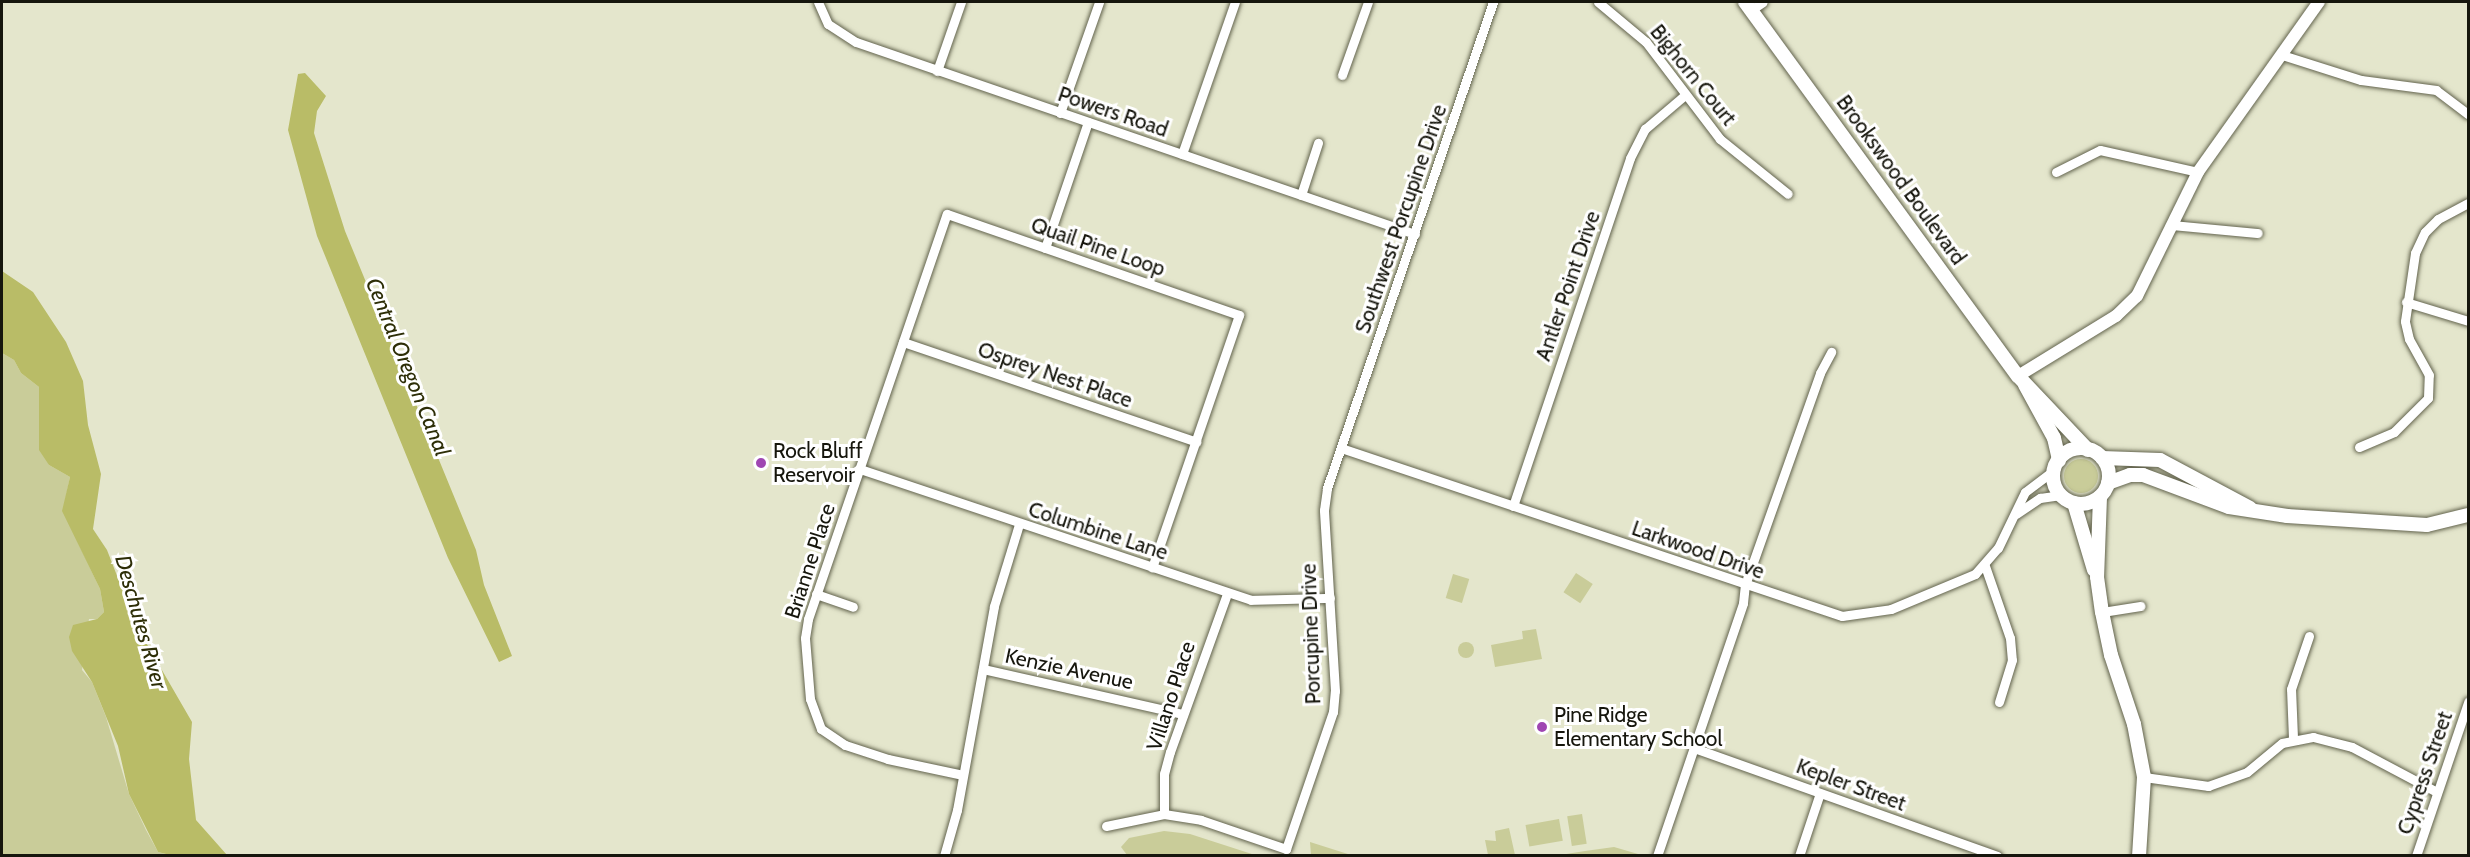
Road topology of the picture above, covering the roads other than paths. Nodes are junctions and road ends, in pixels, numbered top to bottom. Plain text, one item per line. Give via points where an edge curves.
1 (818, 2) edge
2 (960, 2) edge
3 (1098, 2) edge
4 (1234, 2) edge
5 (1368, 2) edge
6 (1493, 2) edge
7 (1598, 2) edge
8 (1763, 2) edge
9 (2319, 2) edge
10 (1748, 6) edge
11 (2282, 55) junction
12 (937, 71) junction
13 (1342, 75) dead end
14 (1685, 95) junction
15 (1060, 113) junction
16 (2469, 114) edge
17 (1088, 122) junction
18 (1318, 143) dead end
19 (1182, 154) junction
20 (2056, 172) dead end
21 (2198, 172) junction
22 (1788, 194) dead end
23 (1301, 195) junction
24 (2469, 203) edge
25 (2171, 225) junction
26 (2258, 233) dead end
27 (1414, 234) junction
28 (1045, 248) junction
29 (2406, 302) junction
30 (2469, 321) edge
31 (903, 342) junction
32 (1831, 352) dead end
33 (2021, 380) junction
34 (1196, 442) junction
35 (2359, 447) dead end
36 (1341, 448) junction
37 (2088, 450) junction
38 (2102, 458) junction
39 (2057, 465) junction
40 (860, 469) junction
41 (2108, 483) junction
42 (2061, 495) junction
43 (2100, 497) junction
44 (2074, 503) junction
45 (1513, 506) junction
46 (2252, 509) junction
47 (2014, 515) junction
48 (2469, 515) edge
49 (1019, 524) junction
50 (1985, 566) junction
51 (1152, 567) junction
52 (2097, 577) junction
53 (1745, 585) junction
54 (816, 594) junction
55 (1227, 594) junction
56 (1330, 598) junction
57 (2141, 606) dead end
58 (853, 607) dead end
59 (2102, 612) junction
60 (2309, 636) dead end
61 (983, 669) junction
62 (1999, 702) dead end
63 (2469, 702) edge
64 (1182, 714) junction
65 (2293, 738) junction
66 (1694, 748) junction
67 (963, 775) junction
68 (2144, 777) junction
69 (2437, 792) junction
70 (1820, 793) junction
71 (1164, 814) junction
72 (1106, 826) dead end
73 (1968, 845) junction
74 (944, 855) edge
75 (1657, 855) edge
76 (1799, 855) edge
77 (1964, 855) edge
78 (1997, 855) edge
79 (2139, 855) edge
80 (2416, 855) edge

1 - 12 street, Powers Road via 828,24 840,34
2 - 12 street
3 - 15 street
4 - 19 street
5 - 13 street
6 - 27 street, Southwest Porcupine Drive
7 - 14 street, Bighorn Court via 1646,42
8 - 10 street
9 - 11 street
10 - 33 main road, Brookswood Boulevard
11 - 16 street via 2361,81 2436,90
11 - 21 street
12 - 15 street, Powers Road
14 - 22 street, Bighorn Court via 1720,139
14 - 45 street, Antler Point Drive via 1645,129 1630,158
15 - 17 street, Powers Road
17 - 19 street, Powers Road
17 - 28 street
18 - 23 street
19 - 23 street, Powers Road
20 - 21 street via 2100,150
21 - 25 street
23 - 27 street, Powers Road
24 - 29 street via 2438,219 2425,232 2415,253
25 - 26 street
25 - 33 street via 2144,285 2128,305
27 - 36 street, Southwest Porcupine Drive
28 - 31 street, Quail Pine Loop via 947,214
28 - 34 street, Quail Pine Loop via 1239,315
29 - 30 street
29 - 35 street via 2409,339 2428,375 2428,398 2394,432
31 - 34 street, Osprey Nest Place
31 - 40 street, Quail Pine Loop
32 - 53 street via 1820,373
33 - 37 main road, Brookswood Boulevard
33 - 39 main road, Brookswood Boulevard via 2054,438
34 - 51 street, Quail Pine Loop
36 - 45 street, Larkwood Drive
36 - 56 street, Porcupine Drive via 1324,510
37 - 38 main road
37 - 39 main road via 2072,450
38 - 41 main road
38 - 46 main road via 2160,460
39 - 42 main road via 2054,480
39 - 47 street via 2025,492
40 - 49 street, Columbine Lane
40 - 54 street, Brianne Place
41 - 43 main road
41 - 46 main road via 2143,475 2229,507
42 - 44 main road
42 - 47 street via 2040,498
43 - 44 main road via 2085,504
43 - 52 main road
44 - 52 main road
45 - 53 street, Larkwood Drive
46 - 48 main road via 2402,525 2449,522
47 - 50 street
49 - 51 street, Columbine Lane
49 - 61 street, Kenzie Avenue via 994,606
50 - 53 street, Larkwood Drive via 1935,591 1862,616 1819,610
50 - 62 street via 2010,638 2012,660
51 - 55 street, Columbine Lane
52 - 59 main road
53 - 66 street via 1743,603
54 - 58 street
54 - 67 street, Brianne Place via 805,638 810,699 821,729 845,744 888,759
55 - 56 street, Columbine Lane via 1267,602
55 - 64 street, Villano Place
56 - 71 street, Porcupine Drive via 1333,712 1286,849 1201,820
57 - 59 street
59 - 68 main road via 2134,724
60 - 65 street via 2291,688
61 - 64 street, Kenzie Avenue
61 - 67 street, Kenzie Avenue
63 - 69 street, Cypress Street
64 - 71 street, Villano Place via 1164,774
65 - 68 street via 2247,772 2208,786
65 - 69 street via 2313,737 2352,747
66 - 70 street, Kepler Street
66 - 75 street
67 - 74 street, Kenzie Avenue
68 - 79 main road
69 - 80 street, Cypress Street
70 - 73 street, Kepler Street
70 - 76 street
71 - 72 street
73 - 77 street
73 - 78 street, Kepler Street

